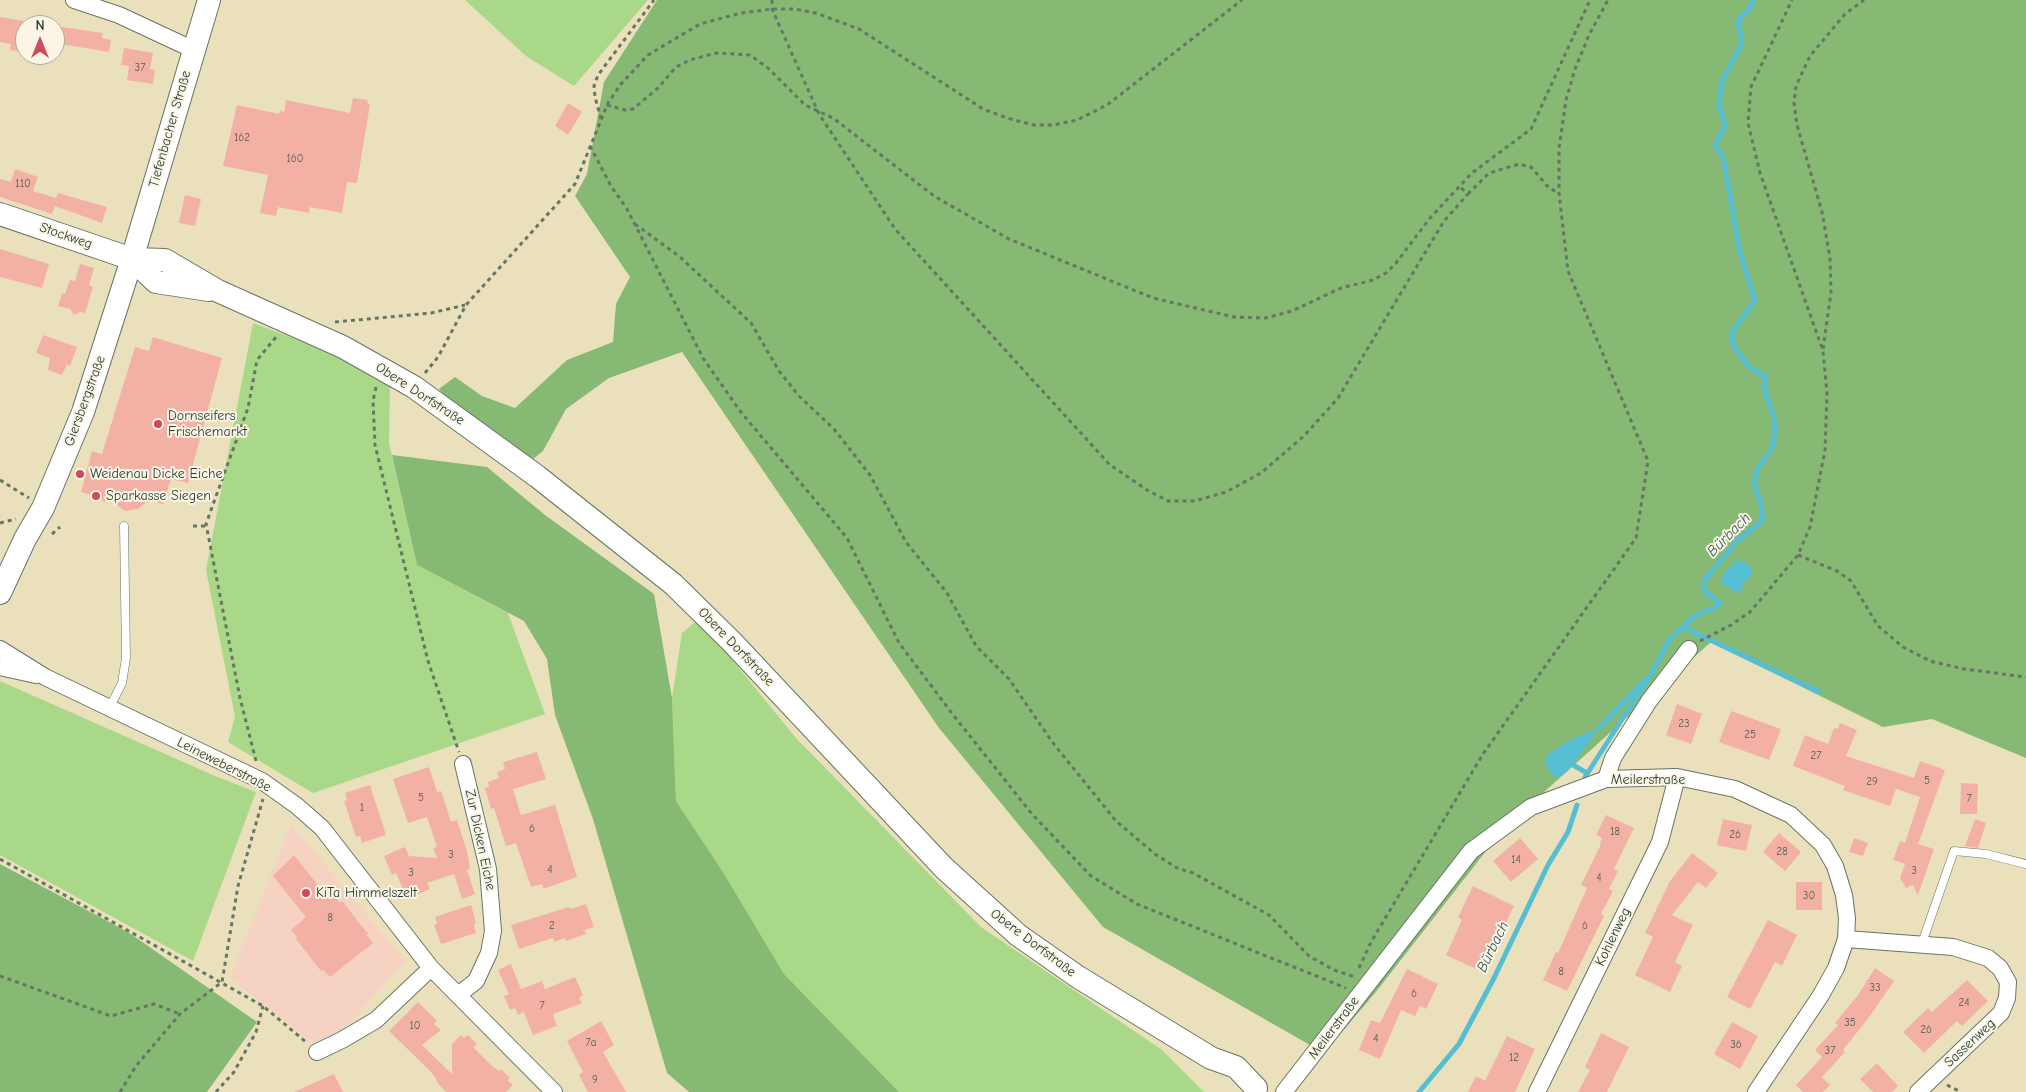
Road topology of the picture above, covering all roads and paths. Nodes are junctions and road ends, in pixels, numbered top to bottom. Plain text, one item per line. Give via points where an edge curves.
1 (74, 0) edge
2 (209, 0) edge
3 (654, 0) edge
4 (772, 0) edge
5 (1242, 0) edge
6 (1590, 0) edge
7 (1608, 0) edge
8 (1792, 0) edge
9 (1864, 0) edge
10 (772, 9) junction
11 (194, 50) junction
12 (607, 105) junction
13 (820, 114) junction
14 (601, 119) junction
15 (590, 146) junction
16 (1459, 186) junction
17 (1559, 193) junction
18 (1468, 194) junction
19 (0, 214) edge
20 (634, 223) junction
21 (132, 259) junction
22 (466, 305) junction
23 (299, 326) junction
24 (1823, 351) junction
25 (381, 367) junction
26 (414, 387) junction
27 (0, 480) edge
28 (43, 508) junction
29 (124, 526) dead end
30 (192, 526) dead end
31 (207, 526) junction
32 (25, 538) junction
33 (1798, 555) junction
34 (0, 566) edge
35 (0, 593) edge
36 (1689, 648) joint
37 (0, 649) edge
38 (0, 667) edge
39 (45, 677) junction
40 (2026, 677) edge
41 (109, 709) junction
42 (463, 764) joint
43 (1677, 778) junction
44 (1606, 779) junction
45 (262, 781) junction
46 (0, 860) edge
47 (2026, 864) edge
48 (1846, 939) junction
49 (1922, 943) junction
50 (431, 968) junction
51 (0, 976) edge
52 (222, 982) junction
53 (1359, 986) junction
54 (458, 995) junction
55 (263, 1006) junction
56 (180, 1014) junction
57 (317, 1052) joint
58 (548, 1090) edge
59 (1259, 1090) edge
60 (120, 1092) edge
61 (216, 1092) edge
62 (1284, 1092) edge
63 (1537, 1092) edge
64 (1756, 1092) edge
65 (1918, 1092) edge

1 - 11 street via 119,15
2 - 11 street, Tiefenbacher Straße
3 - 14 path via 598,75 594,86
4 - 10 path
5 - 10 path via 1107,105 1077,120 1053,125 1034,125 982,109 895,51 843,23 816,13
6 - 16 path via 1531,129
7 - 17 path via 1589,35 1566,100
8 - 24 path via 1751,87 1748,123 1760,174
9 - 24 path via 1845,14 1810,56 1796,86 1794,103 1797,125 1822,212 1830,258 1831,292
10 - 12 path via 720,18 681,34 648,55
10 - 13 path
11 - 21 street, Tiefenbacher Straße
12 - 13 path via 633,109 676,67 716,54 737,54 750,55 768,68 805,105
12 - 14 path
13 - 16 path via 833,118 934,196 1009,239 1153,298 1234,317 1265,318 1284,314 1341,288 1373,280 1386,273
13 - 18 path via 895,229 966,309 1110,465 1168,502 1195,502 1226,492 1261,473 1304,436 1338,398 1444,221
14 - 15 path
15 - 20 path
15 - 22 path via 575,184
16 - 18 path
17 - 18 path via 1549,188 1531,167 1519,164 1489,173
17 - 53 path via 1568,271 1648,461 1636,538 1483,754 1371,942 1358,971
19 - 21 street, Stockweg
20 - 53 path via 680,257 751,323 779,371 799,396 834,429 870,475 906,542 947,593 976,646 1009,679 1053,743 1116,820 1155,854 1177,868 1193,873 1269,914 1309,956
20 - 53 path via 703,358 740,411 847,538 899,643 1032,814 1070,855 1091,876 1137,904 1187,926
21 - 23 street, Obere Dorfstraße via 156,282 218,291
21 - 28 street, Giersbergstraße via 83,412
22 - 23 path via 431,313
22 - 26 path via 438,356
23 - 25 street, Obere Dorfstraße
23 - 31 path via 257,360 248,408
24 - 33 path via 1827,392 1825,450 1817,501
25 - 26 street, Obere Dorfstraße
25 - 42 path via 373,401 375,445 428,661
26 - 59 street, Obere Dorfstraße via 538,476 674,584 944,868 1018,935 1211,1058 1230,1078
27 - 28 path
28 - 32 street, Giersbergstraße
29 - 41 lane via 126,658 122,683
30 - 31 path
31 - 45 path via 240,698
32 - 34 street, Giersbergstraße
32 - 35 street, Giersbergstraße
33 - 36 path via 1750,612
33 - 40 path via 1837,570 1851,581 1878,626 1903,647 1930,661
36 - 44 street via 1649,701 1613,758
37 - 39 street, Leineweberstraße
38 - 39 street, Leineweberstraße
39 - 41 street, Leineweberstraße
41 - 45 street, Leineweberstraße
42 - 54 street, Zur Dicken Eiche via 488,869 493,931 489,953 476,981
43 - 44 street, Meilerstraße
43 - 48 street, Meilerstraße via 1735,789 1791,815 1808,830 1822,845 1834,866 1844,895
43 - 63 street, Kohlenweg via 1660,842
44 - 53 street, Meilerstraße via 1531,807 1471,851
45 - 50 street, Leineweberstraße via 322,828
45 - 52 path via 264,798 238,886
46 - 52 path
47 - 49 lane via 1986,854 1954,851
48 - 49 street, Sassenweg
48 - 64 street, Meilerstraße via 1836,968 1821,995
49 - 65 street, Sassenweg via 1953,947 1988,958 2000,968 2008,982 2007,998 2001,1013
50 - 54 street, Leineweberstraße
50 - 57 street via 376,1020
51 - 56 path via 111,1016 154,1004
52 - 55 path
52 - 56 path
53 - 62 street, Meilerstraße
54 - 58 street, Leineweberstraße
55 - 57 path
55 - 61 path via 256,1032 234,1072
56 - 60 path via 136,1066

